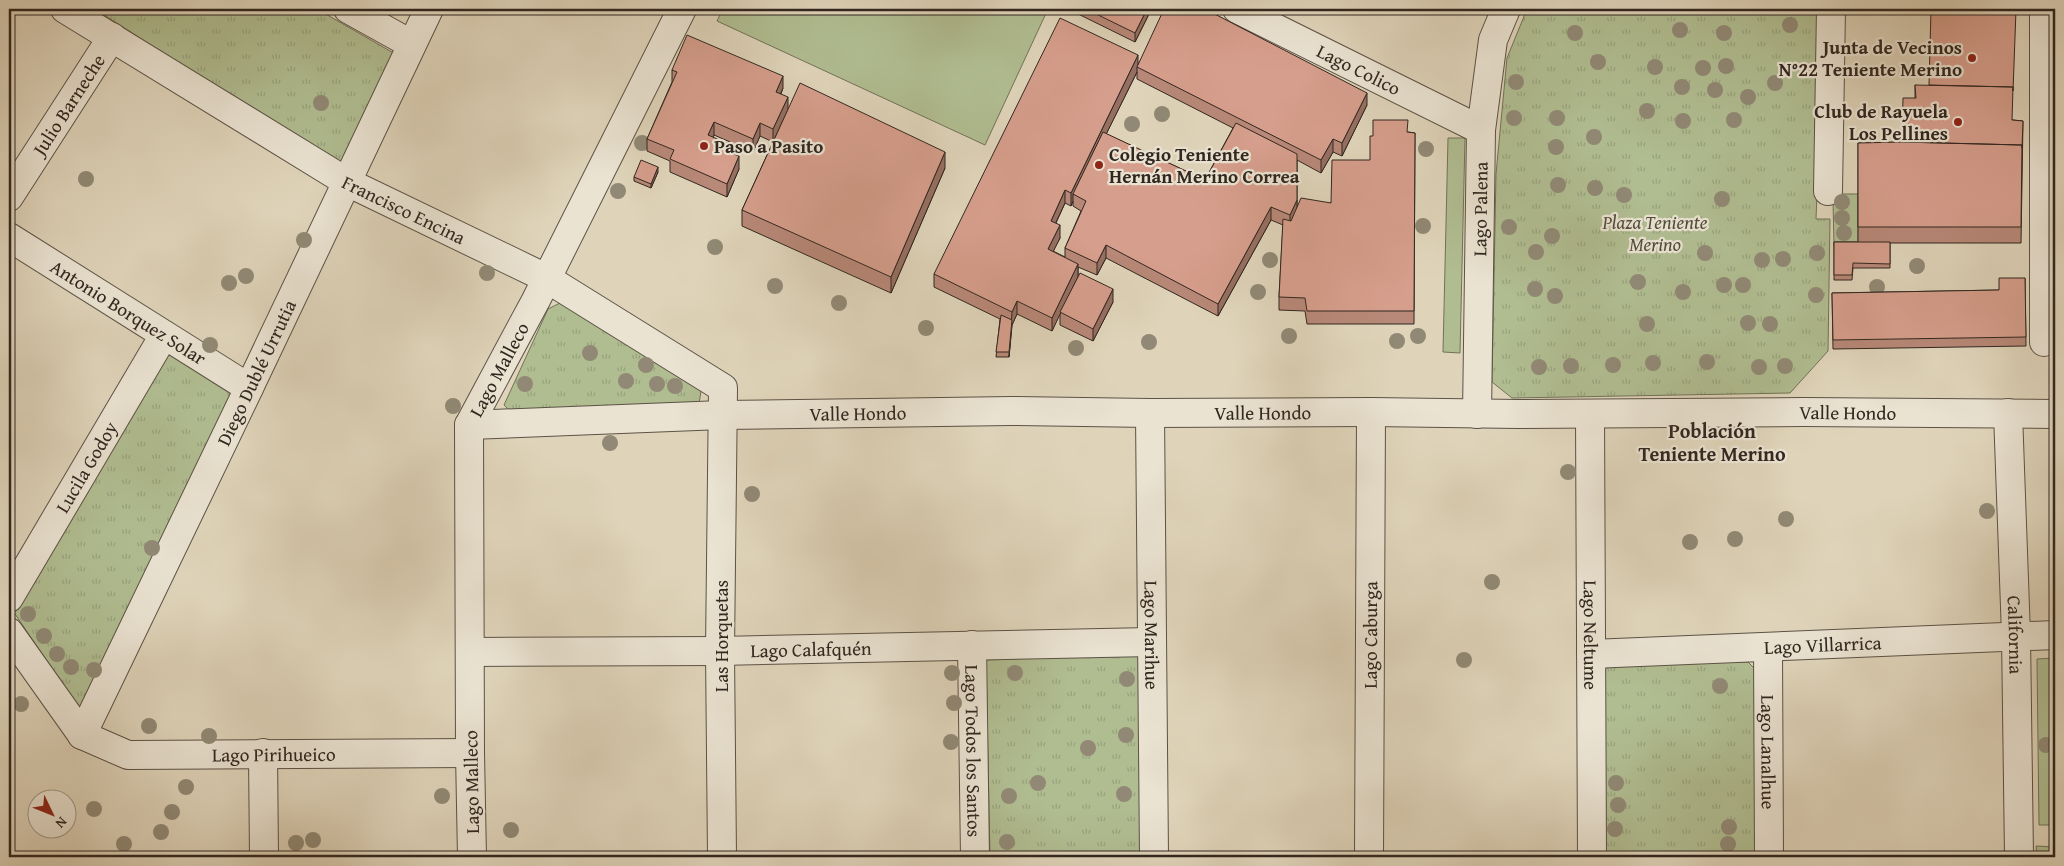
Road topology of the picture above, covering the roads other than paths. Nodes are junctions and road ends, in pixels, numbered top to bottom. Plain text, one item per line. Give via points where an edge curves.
1 (65, 9) edge
2 (348, 9) edge
3 (428, 9) edge
4 (682, 9) edge
5 (1237, 9) edge
6 (1506, 9) edge
7 (1832, 9) edge
8 (2044, 9) edge
9 (112, 37) junction
10 (411, 44) junction
11 (1481, 130) junction
12 (347, 182) junction
13 (1828, 191) dead end
14 (9, 197) edge
15 (9, 237) edge
16 (546, 278) junction
17 (164, 335) junction
18 (2044, 342) dead end
19 (249, 388) junction
20 (1371, 412) junction
21 (1150, 413) junction
22 (2008, 413) junction
23 (1477, 414) junction
24 (1590, 414) junction
25 (2055, 414) edge
26 (722, 415) junction
27 (469, 425) junction
28 (9, 598) edge
29 (9, 632) edge
30 (2055, 635) edge
31 (2016, 636) junction
32 (1151, 642) junction
33 (972, 644) junction
34 (1768, 647) junction
35 (720, 651) junction
36 (470, 652) junction
37 (1591, 654) junction
38 (82, 735) junction
39 (263, 753) junction
40 (470, 753) junction
41 (264, 857) edge
42 (472, 857) edge
43 (722, 857) edge
44 (975, 857) edge
45 (1154, 857) edge
46 (1369, 857) edge
47 (1592, 857) edge
48 (1769, 857) edge
49 (2019, 857) edge

1 - 9 street, Francisco Encina
2 - 10 street
3 - 10 street, Diego Dublé Urrutia
4 - 16 street, Lago Malleco
5 - 11 street, Lago Colico
6 - 11 street, Lago Palena via 1493,40
7 - 13 street
8 - 18 street
9 - 12 street, Francisco Encina
9 - 14 street, Julio Barneche
10 - 12 street, Diego Dublé Urrutia
11 - 23 street, Lago Palena
12 - 16 street, Francisco Encina
12 - 19 street, Diego Dublé Urrutia
15 - 17 street, Antonio Borquez Solar
16 - 26 street, Francisco Encina via 723,388
16 - 27 street, Lago Malleco
17 - 19 street, Antonio Borquez Solar
17 - 28 street, Lucila Godoy
19 - 38 street, Diego Dublé Urrutia
20 - 21 street, Valle Hondo
20 - 23 street, Valle Hondo
20 - 46 street, Lago Caburga
21 - 26 street, Valle Hondo via 1012,411
21 - 32 street, Lago Marihue
22 - 24 street, Valle Hondo
22 - 25 street, Valle Hondo
22 - 31 street, California
23 - 24 street, Valle Hondo
24 - 37 street, Lago Neltume
26 - 27 street, Valle Hondo
26 - 35 street, Las Horquetas
27 - 36 street, Lago Malleco
29 - 38 street
30 - 31 street, Lago Villarrica
31 - 34 street, Lago Villarrica
31 - 49 street, California
32 - 33 street, Lago Calafquén
32 - 45 street, Lago Marihue
33 - 35 street, Lago Calafquén
33 - 44 street, Lago Todos los Santos
34 - 37 street, Lago Villarrica
34 - 48 street, Lago Lanalhue
35 - 36 street, Lago Calafquén
35 - 43 street, Las Horquetas
36 - 40 street, Lago Malleco
37 - 47 street, Lago Neltume
38 - 39 street, Lago Pirihueico via 128,755
39 - 40 street, Lago Pirihueico
39 - 41 street
40 - 42 street, Lago Malleco

